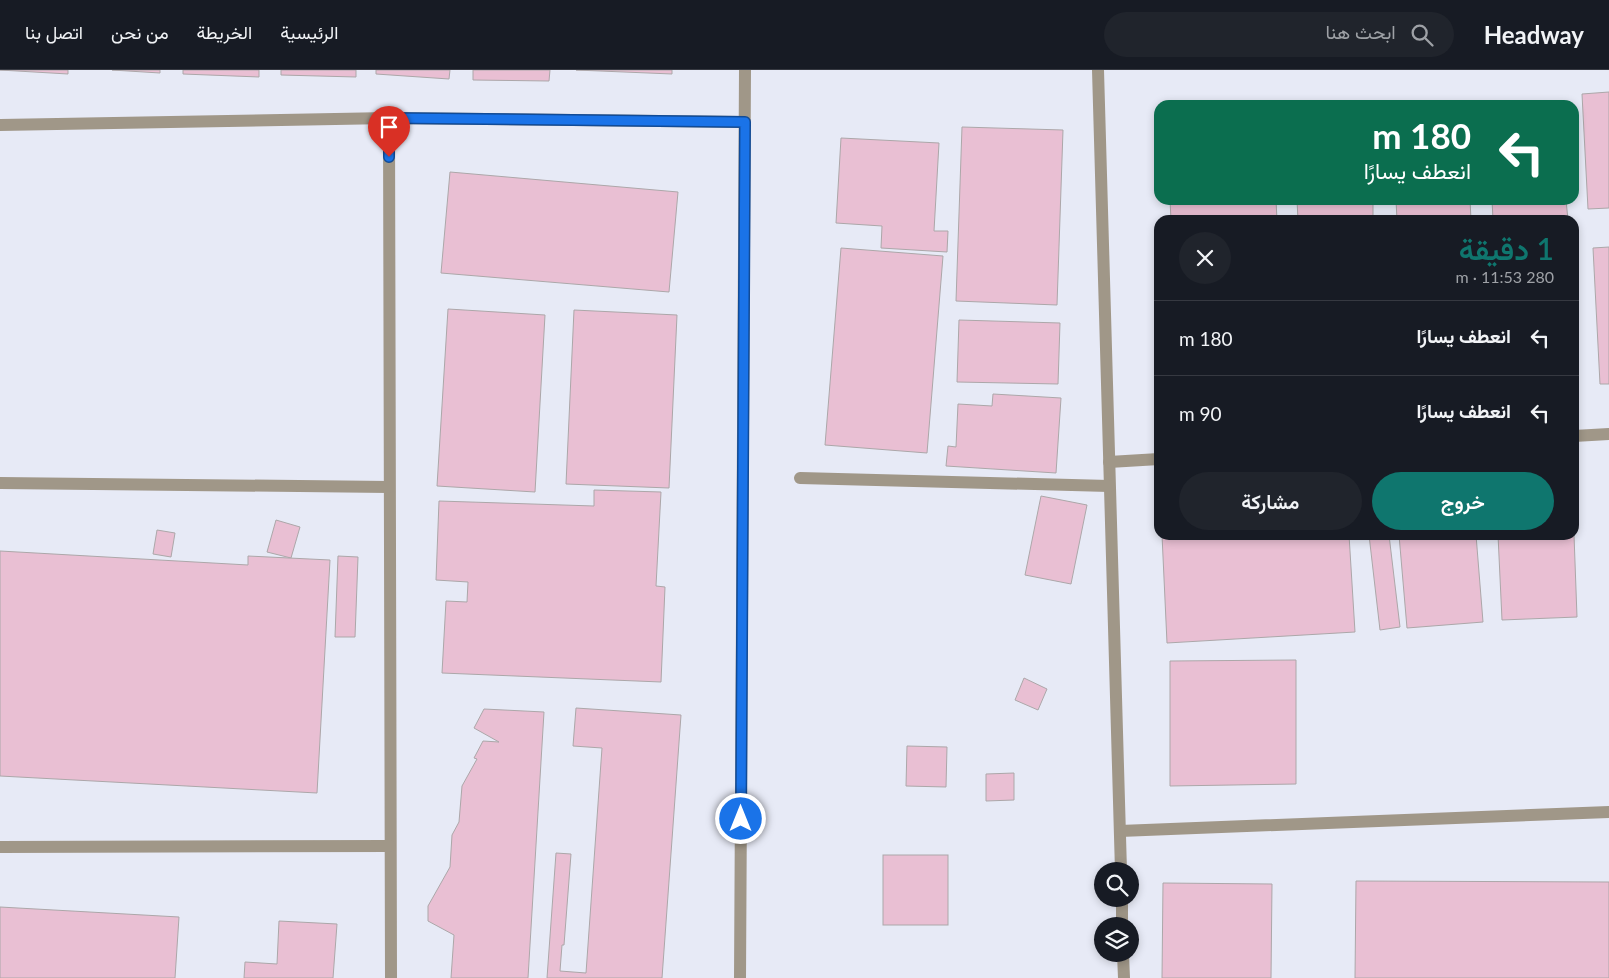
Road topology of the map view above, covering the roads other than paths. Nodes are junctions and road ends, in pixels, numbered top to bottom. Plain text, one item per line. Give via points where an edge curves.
1 (745, 70) edge
2 (1098, 70) edge
3 (389, 118) junction
4 (745, 122) junction
5 (0, 126) edge
6 (1609, 434) edge
7 (1579, 436) edge
8 (1154, 459) edge
9 (1109, 462) junction
10 (800, 478) dead end
11 (0, 483) edge
12 (1109, 486) junction
13 (389, 487) junction
14 (1609, 812) edge
15 (1120, 831) junction
16 (390, 846) junction
17 (0, 847) edge
18 (1121, 862) edge
19 (1123, 962) edge
20 (391, 978) edge
21 (740, 978) edge
22 (1124, 978) edge

1 - 4 street
2 - 9 street
3 - 4 street
3 - 5 street
3 - 13 street
4 - 21 street
6 - 7 street
8 - 9 street
9 - 12 street
10 - 12 street
11 - 13 street
12 - 15 street
13 - 16 street
14 - 15 street
15 - 18 street
16 - 17 street
16 - 20 street
19 - 22 street

